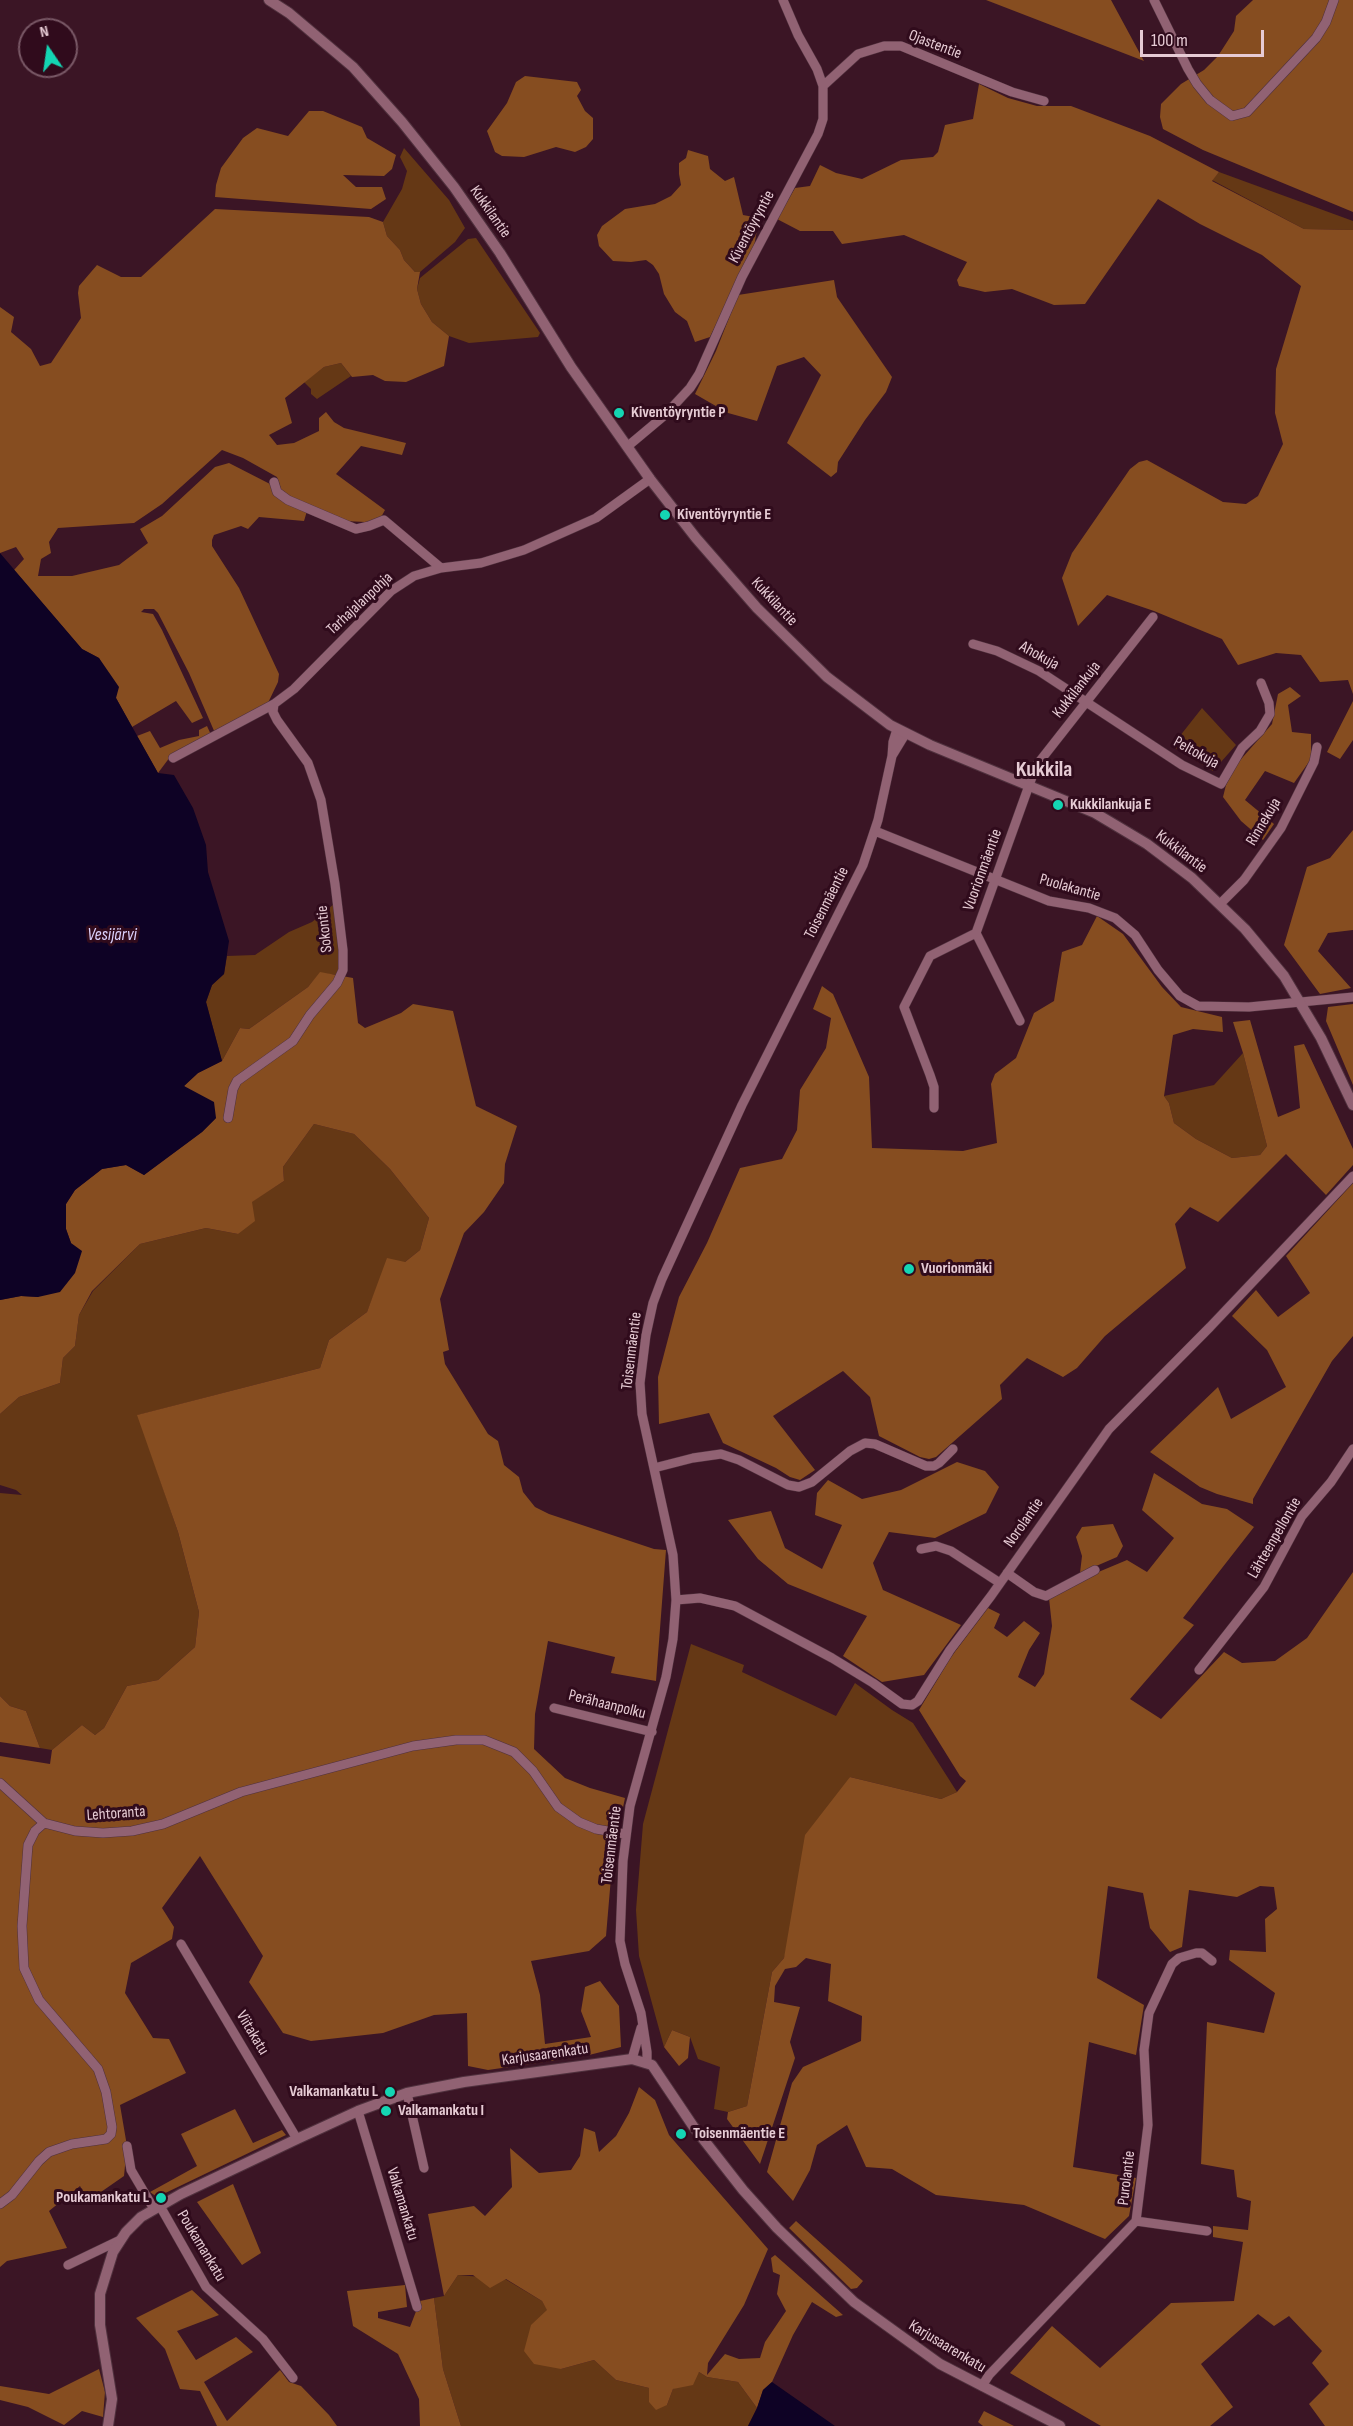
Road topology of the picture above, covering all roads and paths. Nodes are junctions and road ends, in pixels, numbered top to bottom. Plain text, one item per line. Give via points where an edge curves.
1 (269, 0) edge
2 (783, 0) edge
3 (1154, 0) edge
4 (1334, 0) edge
5 (823, 86) junction
6 (1044, 101) dead end
7 (628, 446) junction
8 (650, 479) junction
9 (274, 482) dead end
10 (441, 568) junction
11 (1153, 616) dead end
12 (974, 644) dead end
13 (1261, 683) dead end
14 (1086, 702) junction
15 (274, 704) junction
16 (901, 731) junction
17 (1317, 747) dead end
18 (173, 758) dead end
19 (1029, 784) junction
20 (874, 831) junction
21 (997, 878) junction
22 (1221, 903) junction
23 (976, 933) junction
24 (1353, 997) edge
25 (1300, 1002) junction
26 (1020, 1021) dead end
27 (1353, 1105) edge
28 (934, 1108) dead end
29 (228, 1118) dead end
30 (1353, 1176) edge
31 (953, 1449) dead end
32 (1353, 1449) edge
33 (654, 1468) junction
34 (921, 1549) dead end
35 (1095, 1570) dead end
36 (1007, 1573) junction
37 (1000, 1583) junction
38 (676, 1600) junction
39 (1199, 1670) dead end
40 (554, 1708) dead end
41 (652, 1732) junction
42 (0, 1783) edge
43 (44, 1824) junction
44 (625, 1834) junction
45 (181, 1944) dead end
46 (1212, 1961) dead end
47 (642, 2025) junction
48 (632, 2059) junction
49 (647, 2062) junction
50 (407, 2093) junction
51 (358, 2111) junction
52 (297, 2139) junction
53 (127, 2146) dead end
54 (424, 2168) dead end
55 (0, 2204) edge
56 (157, 2207) junction
57 (1136, 2221) junction
58 (1207, 2231) dead end
59 (120, 2240) junction
60 (68, 2265) dead end
61 (417, 2307) dead end
62 (293, 2378) dead end
63 (982, 2386) junction
64 (108, 2426) edge
65 (1060, 2426) edge

1 - 7 street, Kukkilantie via 353,67 409,131 500,253 571,367
2 - 5 street, Kiventöyryntie
3 - 4 street via 1197,84 1210,100 1232,116 1247,112 1316,38
5 - 6 street, Ojastentie via 858,54 884,46 901,46 1012,92
5 - 7 street, Kiventöyryntie via 823,119 818,134 742,277 708,358 690,388
7 - 8 street, Kukkilantie
8 - 10 street, Tarhajalanpohja via 573,529 507,556
8 - 16 street, Kukkilantie via 757,608 826,677
9 - 10 street via 277,492 288,500 356,529 384,520
10 - 15 street, Tarhajalanpohja via 414,576 391,591
11 - 14 street, Kukkilankuja
12 - 14 street, Ahokuja via 1039,671
13 - 14 street, Peltokuja via 1270,714 1260,731 1242,748 1221,784 1182,765
14 - 19 street, Kukkilankuja via 1036,766
15 - 18 street, Tarhajalanpohja
15 - 29 street, Sokontie via 277,720 308,763 321,800 343,970 293,1041 237,1081
16 - 19 street, Kukkilantie
16 - 20 street, Toisenmäentie via 893,742
17 - 22 street, Rinnekuja via 1314,762 1281,828 1244,880
19 - 21 street, Vuorionmäentie
19 - 22 street, Kukkilantie via 1095,813 1131,834 1182,869
20 - 21 street, Puolakantie
20 - 33 street, Toisenmäentie via 858,876 742,1105 653,1303 640,1383 642,1414
21 - 23 street, Vuorionmäentie
21 - 25 street, Puolakantie via 1048,901 1089,908 1115,918 1135,935 1180,996 1198,1006
22 - 25 street, Kukkilantie via 1258,943
23 - 26 street
23 - 28 street, Vuorionmäentie via 930,956 904,1007 934,1087
24 - 25 street, Puolakantie
25 - 27 street, Kukkilantie
30 - 36 street, Norolantie via 1109,1429
31 - 33 street via 939,1463 926,1466 865,1443 812,1482 799,1487 721,1454
32 - 39 street, Lähteenpellontie via 1302,1516 1264,1587
33 - 38 street, Toisenmäentie via 673,1555
34 - 37 street via 936,1546 951,1551
35 - 36 street via 1046,1596
36 - 37 street, Norolantie
37 - 38 street, Norolantie via 912,1705 902,1704 832,1658 735,1606 700,1598
38 - 41 street, Toisenmäentie via 673,1639
40 - 41 street, Perähaanpolku
41 - 44 street, Toisenmäentie
42 - 43 street
43 - 44 street, Lehtoranta via 103,1833 132,1831 163,1824 241,1792 413,1746 484,1740 514,1752 558,1807 579,1822
43 - 55 street via 28,1845 22,1926 24,1968 39,2000 98,2069 112,2127 106,2139 50,2152
44 - 47 street, Toisenmäentie via 620,1941
45 - 52 street, Viitakatu
46 - 57 street, Purolantie via 1202,1953 1179,1958 1149,2013 1144,2050 1148,2125
47 - 48 street, Toisenmäentie
47 - 49 street, Toisenmäentie
48 - 49 street, Karjusaarenkatu
48 - 50 street, Karjusaarenkatu
49 - 63 street, Karjusaarenkatu via 743,2190 825,2275 885,2326 940,2364
50 - 51 street, Karjusaarenkatu
50 - 54 street
51 - 52 street, Karjusaarenkatu
51 - 61 street, Valkamankatu
52 - 56 street, Karjusaarenkatu
53 - 56 street, Poukamankatu via 131,2170
56 - 59 street, Karjusaarenkatu via 132,2224
56 - 62 street, Poukamankatu via 206,2287 263,2339
57 - 58 street
57 - 63 street, Purolantie
59 - 60 street
59 - 64 street, Karjusaarenkatu via 103,2278 99,2310 111,2385
63 - 65 street, Karjusaarenkatu

